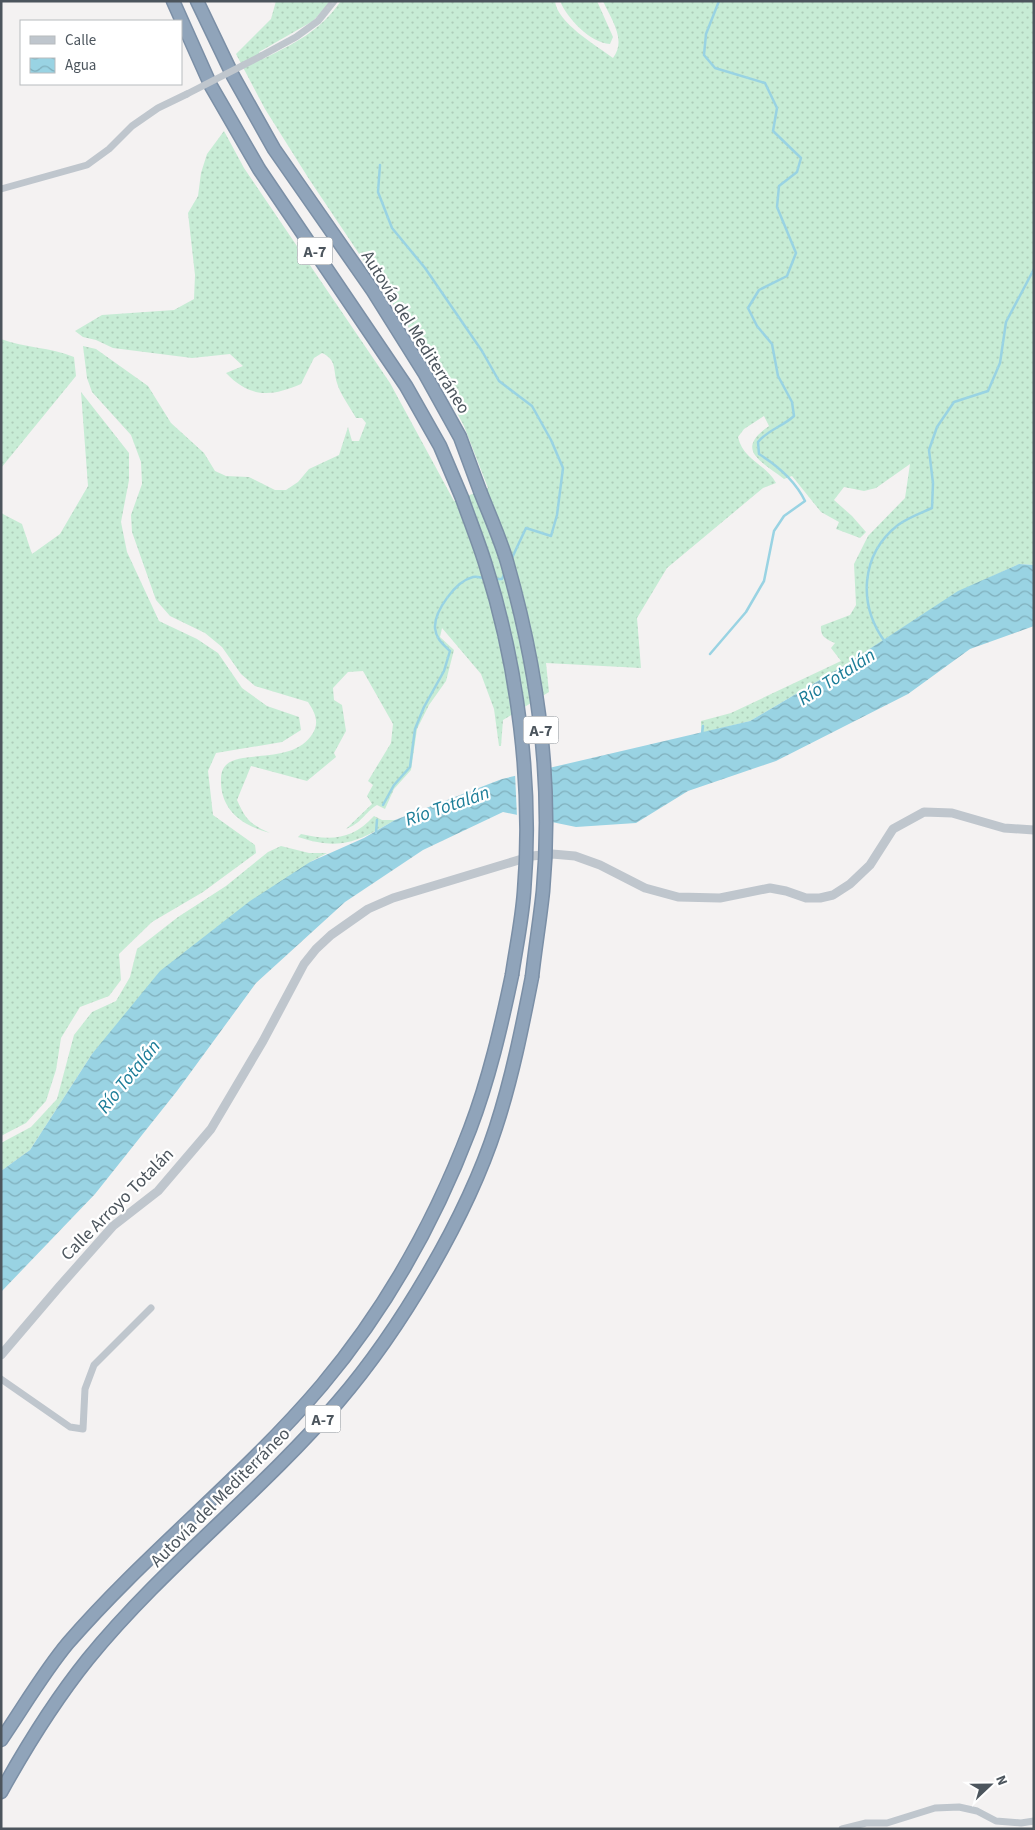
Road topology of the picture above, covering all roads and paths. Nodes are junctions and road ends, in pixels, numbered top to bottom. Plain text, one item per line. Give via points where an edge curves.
1 (173, 1) edge
2 (197, 1) edge
3 (334, 1) edge
4 (181, 20) edge
5 (182, 21) edge
6 (1, 189) edge
7 (1034, 830) edge
8 (151, 1308) dead end
9 (1, 1355) edge
10 (1, 1380) edge
11 (1, 1740) edge
12 (1, 1792) edge
13 (1034, 1822) edge
14 (842, 1829) edge

1 - 4 highway, Autovía del Mediterráneo / A-7, bridge
2 - 12 highway, Autovía del Mediterráneo / A-7, bridge via 233,76 274,149 373,291 426,374 460,437 506,561 541,726 545,814 543,890 518,1053 496,1130 439,1254 394,1326 339,1401 288,1457 133,1608 88,1659 50,1712
3 - 6 street, bridge via 318,21 296,37 158,108 87,165
5 - 11 highway, Autovía del Mediterráneo / A-7, bridge via 211,86 259,169 406,386 440,446 462,498 486,567 505,639 520,724 526,815 524,892 512,975 495,1052 471,1128 420,1237 370,1322 322,1384 259,1453 146,1562 67,1645
7 - 9 street, Calle Arroyo Totalán via 1004,828 952,813 924,812 893,829 870,865 850,884 833,895 820,898 806,898 770,888 720,898 678,897 645,888 576,856 552,854 532,856 393,898 368,909 331,935 304,964 211,1129 158,1191 114,1226
8 - 10 street via 94,1365 86,1389 83,1429 70,1427
13 - 14 street via 996,1821 977,1811 959,1807 935,1808 887,1823 866,1823

